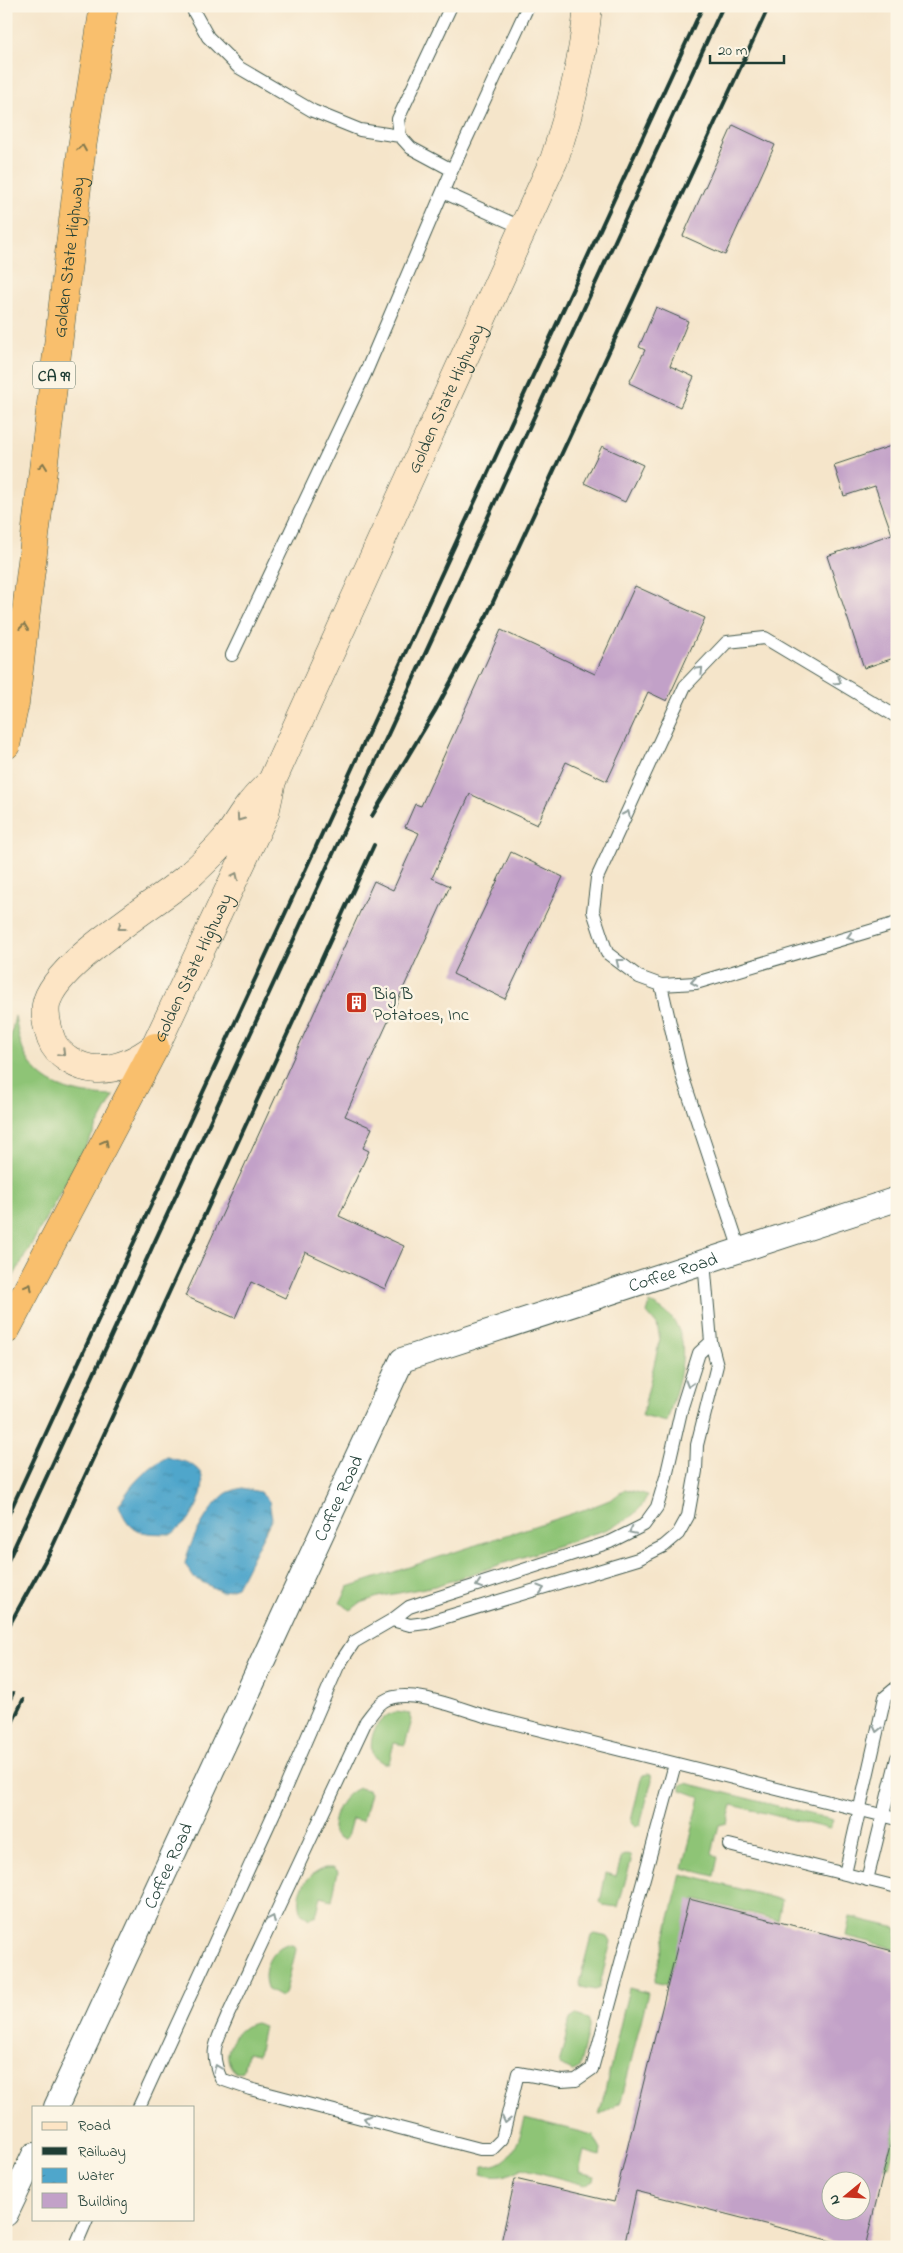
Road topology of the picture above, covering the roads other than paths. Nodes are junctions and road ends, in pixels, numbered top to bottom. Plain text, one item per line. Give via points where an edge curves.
1 (104, 6) edge
2 (194, 6) edge
3 (451, 6) edge
4 (528, 6) edge
5 (588, 6) edge
6 (400, 136) junction
7 (452, 170) junction
8 (443, 192) junction
9 (523, 228) junction
10 (232, 655) dead end
11 (897, 717) edge
12 (6, 744) edge
13 (272, 781) junction
14 (897, 923) edge
15 (661, 986) junction
16 (155, 1047) junction
17 (897, 1199) edge
18 (740, 1250) junction
19 (704, 1262) junction
20 (6, 1330) edge
21 (711, 1342) junction
22 (392, 1620) junction
23 (897, 1687) edge
24 (897, 1758) edge
25 (675, 1764) junction
26 (859, 1809) junction
27 (883, 1815) junction
28 (897, 1819) edge
29 (729, 1846) dead end
30 (844, 1874) junction
31 (867, 1880) junction
32 (897, 1888) edge
33 (56, 2106) edge
34 (139, 2106) edge
35 (32, 2159) edge
36 (6, 2214) edge
37 (87, 2220) edge
38 (75, 2247) edge

12 -> 1 highway, Golden State Highway / CA 99 via 15,703 80,154
2 - 6 lane via 208,37 238,67 313,111 360,130
3 - 6 lane via 398,119
4 - 7 lane
5 - 9 main road, Golden State Highway via 580,69 570,110 554,160
6 - 7 lane via 411,148
7 - 8 lane
8 - 9 lane
8 - 10 lane via 365,374
9 - 13 main road, Golden State Highway
15 -> 11 lane via 639,978 607,953 593,911 597,878 685,686 727,642 765,638
16 -> 13 main road, Golden State Highway via 265,813
13 -> 16 main road, Golden State Highway via 206,860 113,932 72,966 54,986 46,1005 52,1042 64,1056 80,1066 96,1068 126,1064
14 -> 15 lane via 696,983
15 - 18 lane via 682,1075
20 -> 16 highway
17 - 18 street, Coffee Road
18 - 19 street, Coffee Road
19 - 21 lane
19 - 33 street, Coffee Road via 402,1360
21 -> 22 lane via 699,1354 657,1507 644,1525 610,1542 422,1603
22 -> 21 lane via 410,1625 426,1623 638,1559 664,1546 678,1534 688,1516 697,1445 717,1365
22 - 34 lane via 354,1642 338,1666
23 -> 26 lane via 885,1697
24 - 27 lane
25 -> 25 lane via 592,2069 576,2080 562,2081 518,2072 502,2139 492,2149 480,2149 221,2079 214,2064 214,2050 228,2015 366,1721 384,1701 401,1695 429,1700
25 - 26 lane
26 - 27 lane
26 - 30 lane
27 - 28 lane
27 - 31 lane
29 - 30 lane
30 - 31 lane
31 - 32 lane
35 - 36 street
37 - 38 lane

